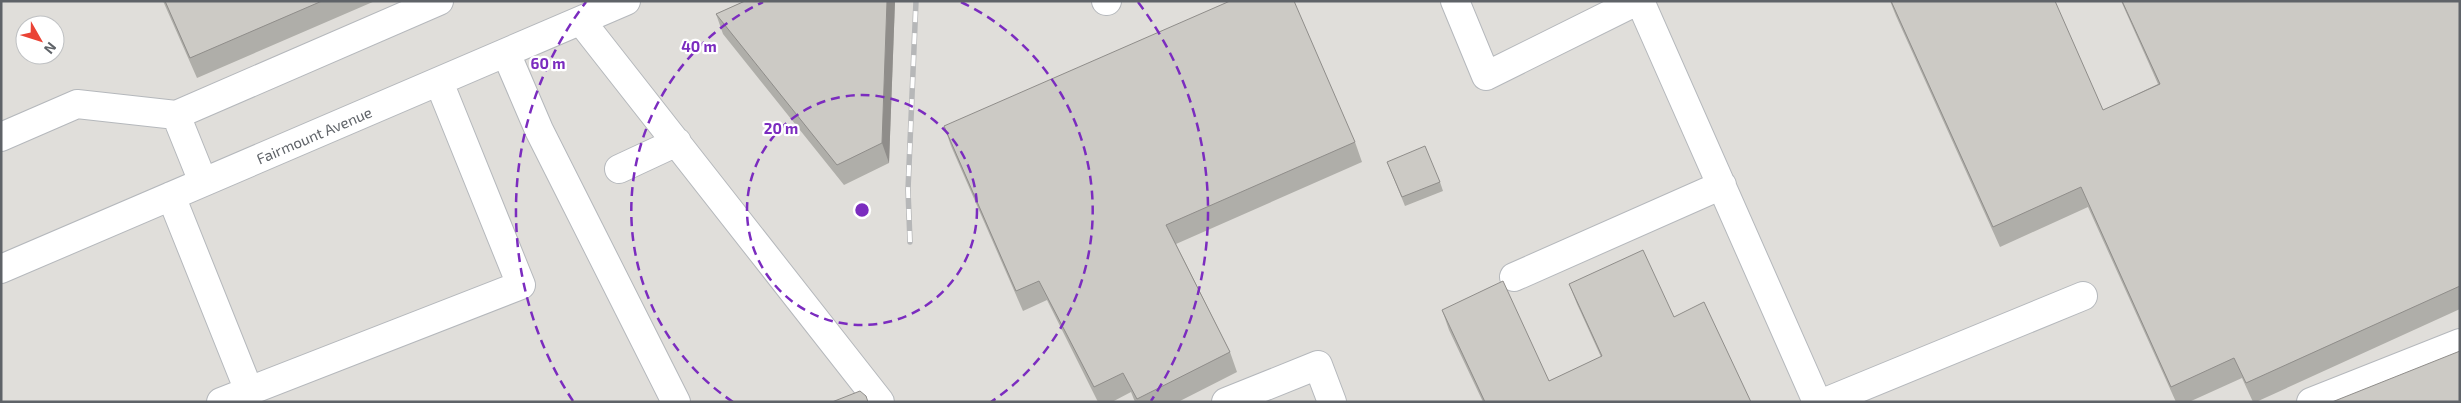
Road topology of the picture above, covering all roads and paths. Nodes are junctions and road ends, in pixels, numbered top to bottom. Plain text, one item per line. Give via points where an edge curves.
1 (439, 1) edge
2 (626, 1) edge
3 (1455, 1) edge
4 (1639, 1) edge
5 (581, 20) junction
6 (506, 53) junction
7 (439, 82) junction
8 (176, 115) junction
9 (1, 137) edge
10 (677, 142) junction
11 (619, 169) dead end
12 (203, 182) junction
13 (1722, 186) junction
14 (171, 196) junction
15 (1, 269) edge
16 (1514, 277) dead end
17 (2083, 296) dead end
18 (2460, 343) edge
19 (249, 391) junction
20 (221, 402) edge
21 (676, 402) edge
22 (880, 402) edge
23 (1226, 402) edge
24 (1332, 402) edge
25 (1817, 402) edge
26 (1825, 402) edge
27 (2311, 402) edge

1 - 8 street
2 - 5 street, Fairmount Avenue
3 - 4 street via 1486,76
4 - 13 street
5 - 6 street, Fairmount Avenue
5 - 10 street
6 - 7 street, Fairmount Avenue
6 - 21 street via 540,130
7 - 12 street, Fairmount Avenue
7 - 19 street via 521,285
8 - 9 street via 77,104
8 - 12 street
10 - 11 street
10 - 22 street
12 - 14 street, Fairmount Avenue
13 - 16 street
13 - 25 street
14 - 15 street, Fairmount Avenue
14 - 19 street
17 - 26 street
18 - 27 street
19 - 20 street
23 - 24 street via 1318,365

